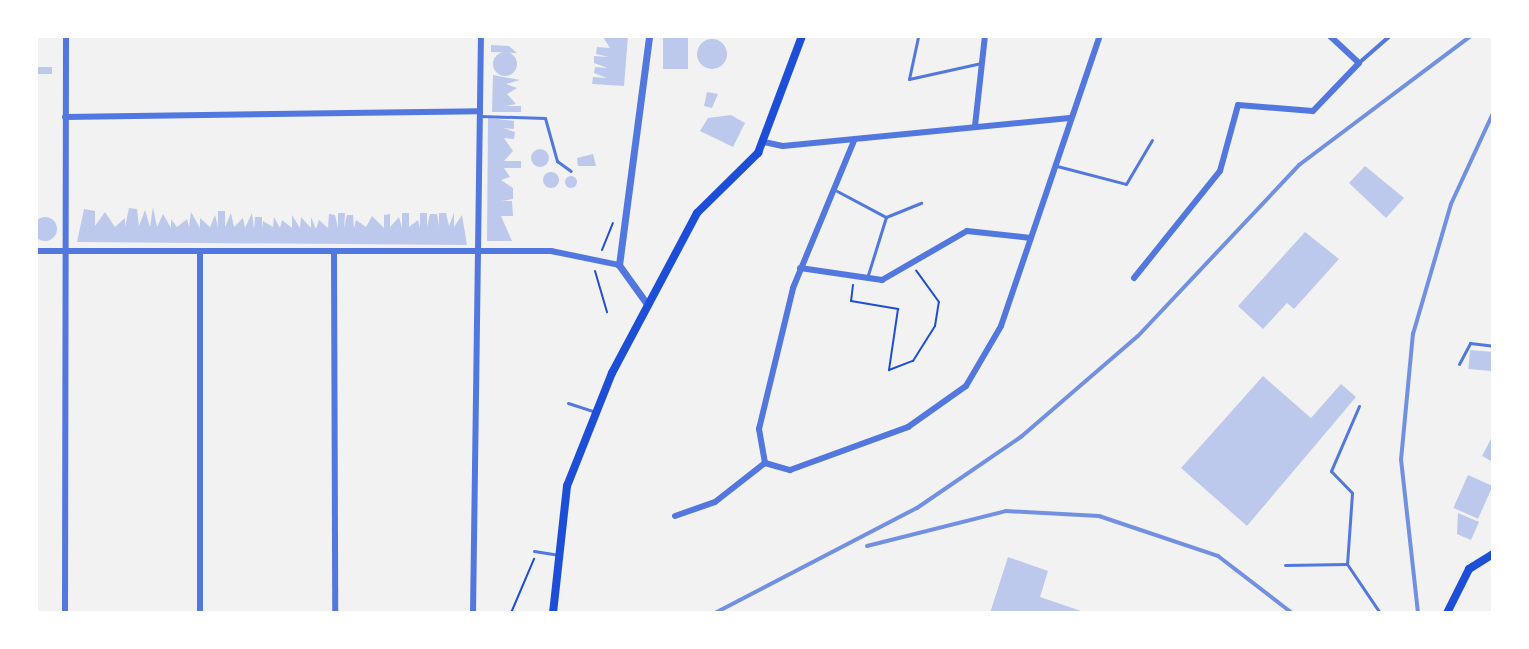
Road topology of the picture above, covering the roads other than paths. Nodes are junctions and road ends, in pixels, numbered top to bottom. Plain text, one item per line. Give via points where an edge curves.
1 (66, 36) edge
2 (481, 36) edge
3 (649, 36) edge
4 (802, 36) edge
5 (985, 36) edge
6 (1100, 36) edge
7 (1330, 36) edge
8 (1390, 36) edge
9 (918, 37) edge
10 (981, 63) junction
11 (1359, 63) junction
12 (480, 114) junction
13 (65, 117) junction
14 (1070, 118) junction
15 (975, 126) junction
16 (1152, 140) dead end
17 (854, 141) junction
18 (764, 142) junction
19 (1054, 165) junction
20 (571, 171) dead end
21 (837, 191) junction
22 (921, 203) dead end
23 (886, 217) junction
24 (1031, 238) junction
25 (36, 251) edge
26 (65, 252) junction
27 (200, 253) junction
28 (479, 253) junction
29 (334, 254) junction
30 (619, 265) junction
31 (800, 268) junction
32 (1134, 278) dead end
33 (867, 281) junction
34 (647, 304) junction
35 (1493, 346) edge
36 (1459, 364) dead end
37 (568, 403) dead end
38 (1359, 406) dead end
39 (595, 412) junction
40 (765, 463) junction
41 (715, 502) junction
42 (719, 513) dead end
43 (675, 516) dead end
44 (534, 551) dead end
45 (1493, 554) edge
46 (558, 555) junction
47 (1347, 564) junction
48 (1285, 565) dead end
49 (65, 613) edge
50 (200, 613) edge
51 (335, 613) edge
52 (473, 613) edge
53 (553, 613) edge
54 (1380, 613) edge
55 (1447, 613) edge

1 - 13 street
2 - 12 street
3 - 30 street
4 - 18 main road
5 - 10 street
6 - 14 street
7 - 11 street
8 - 11 street
9 - 10 lane via 909,79
10 - 15 street
11 - 32 street via 1313,111 1238,105 1220,171
12 - 13 street
12 - 20 lane via 545,118 557,161
12 - 28 street
13 - 26 street
14 - 15 street
14 - 19 street
15 - 17 street
16 - 19 lane via 1126,184
17 - 18 street
17 - 21 street
18 - 34 main road via 697,213
19 - 24 street
21 - 23 lane
21 - 31 street
22 - 23 lane
23 - 33 lane
24 - 33 street via 967,231 892,277
24 - 40 street via 992,350 950,403 790,470
25 - 26 street
26 - 27 street
26 - 49 street
27 - 29 street
27 - 50 street
28 - 29 street
28 - 30 street via 599,259
28 - 52 street
29 - 51 street
30 - 34 street
31 - 33 street
31 - 40 street via 759,429
34 - 39 main road
35 - 36 lane via 1470,343
37 - 39 lane
38 - 47 lane via 1331,471 1352,493
39 - 46 main road via 567,486
40 - 41 street
41 - 42 street
41 - 43 street
44 - 46 lane
45 - 55 main road via 1469,569
46 - 53 main road
47 - 48 lane
47 - 54 lane

